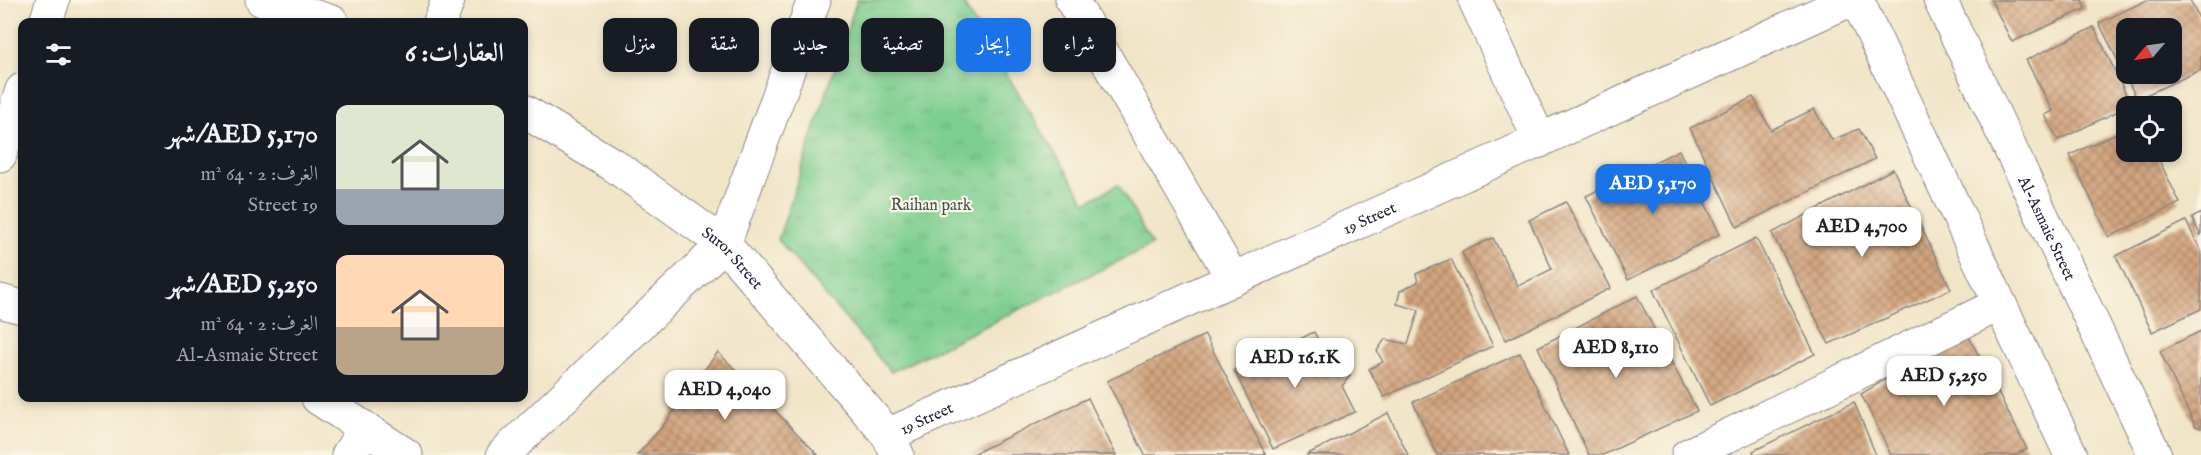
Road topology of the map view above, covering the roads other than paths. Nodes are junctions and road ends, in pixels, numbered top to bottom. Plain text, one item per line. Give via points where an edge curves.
1 (53, 0) edge
2 (262, 0) edge
3 (448, 0) edge
4 (814, 0) edge
5 (1072, 0) edge
6 (1475, 0) edge
7 (1850, 0) edge
8 (1857, 0) edge
9 (1940, 0) edge
10 (47, 18) edge
11 (319, 18) edge
12 (441, 18) edge
13 (18, 102) edge
14 (528, 113) edge
15 (1540, 141) junction
16 (0, 155) edge
17 (724, 244) junction
18 (1233, 279) junction
19 (0, 302) edge
20 (1998, 305) junction
21 (18, 306) edge
22 (322, 402) edge
23 (357, 442) edge
24 (893, 445) edge
25 (406, 455) edge
26 (503, 455) edge
27 (1689, 455) edge
28 (2071, 455) edge
29 (2156, 455) edge

1 - 10 street
2 - 11 street
3 - 12 street
4 - 17 street
5 - 18 street
6 - 15 street
7 - 15 street, 19 Street
8 - 20 street
9 - 29 street, Al-Asmaie Street
13 - 16 street
14 - 17 street, Suror Street via 615,166
15 - 18 street, 19 Street
17 - 24 street, Suror Street
17 - 26 street
18 - 24 street, 19 Street
19 - 21 street
20 - 27 street
20 - 28 street
22 - 23 street
23 - 25 street

